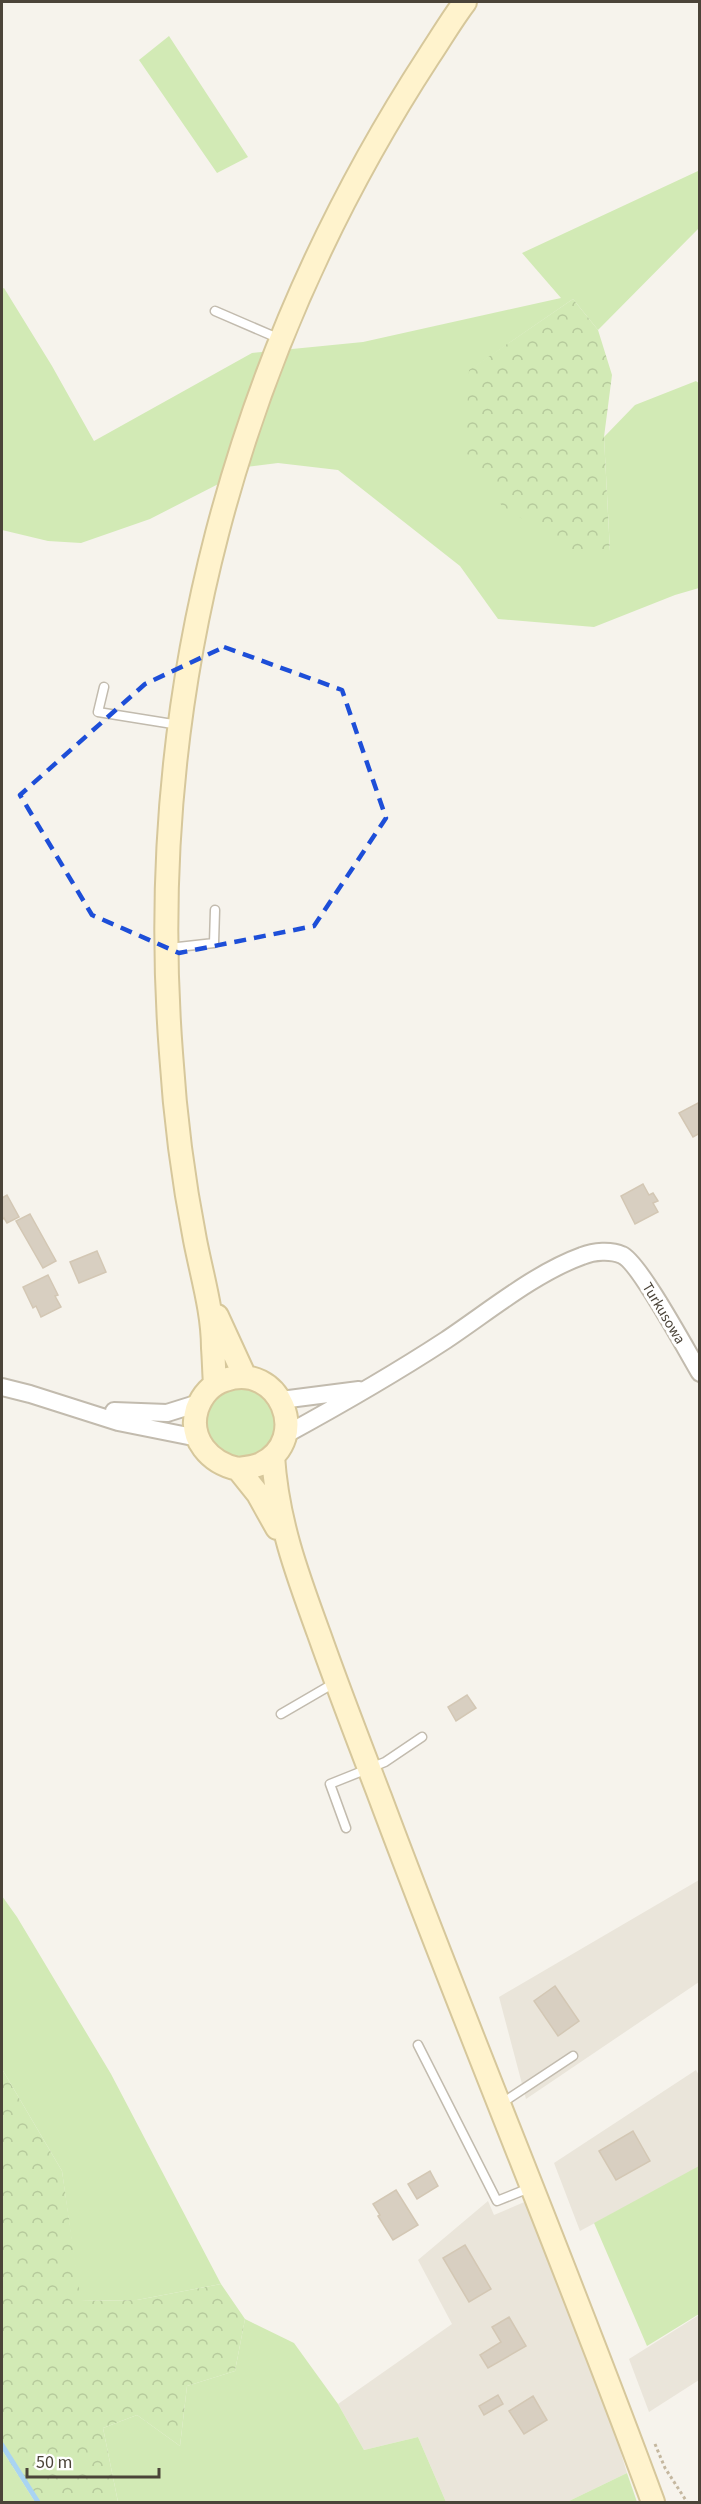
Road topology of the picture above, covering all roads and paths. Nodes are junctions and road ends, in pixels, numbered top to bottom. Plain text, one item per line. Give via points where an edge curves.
1 (465, 2) edge
2 (215, 311) dead end
3 (281, 339) junction
4 (104, 687) dead end
5 (179, 725) junction
6 (215, 910) dead end
7 (165, 948) junction
8 (206, 1293) junction
9 (699, 1373) edge
10 (246, 1377) junction
11 (215, 1384) junction
12 (2, 1387) edge
13 (368, 1389) junction
14 (281, 1400) junction
15 (199, 1403) junction
16 (80, 1409) junction
17 (285, 1435) junction
18 (198, 1438) junction
19 (273, 1456) junction
20 (238, 1469) junction
21 (287, 1547) junction
22 (336, 1682) junction
23 (281, 1714) dead end
24 (422, 1737) dead end
25 (369, 1769) junction
26 (346, 1828) dead end
27 (418, 2045) dead end
28 (573, 2056) dead end
29 (499, 2105) junction
30 (532, 2187) junction
31 (602, 2369) junction
32 (652, 2440) dead end
33 (653, 2502) edge
34 (667, 2502) edge
35 (687, 2502) edge

1 - 3 main road via 356,177
2 - 3 lane
3 - 5 main road via 247,426 211,554 195,623
4 - 5 lane via 98,712
5 - 7 main road via 170,813
6 - 7 lane via 214,943
7 - 8 main road via 176,1116
8 - 10 main road
8 - 11 main road
9 - 13 street, Turkusowa via 648,1286 625,1256 612,1252 583,1255 564,1264
10 - 11 main road
10 - 14 main road via 266,1385
11 - 15 main road
12 - 16 street
13 - 14 street
13 - 17 street
14 - 17 main road via 286,1417
15 - 16 street via 167,1413
15 - 18 main road
16 - 18 street via 118,1422
17 - 19 main road
18 - 20 main road via 213,1460
19 - 20 main road via 257,1466
19 - 21 main road
20 - 21 main road via 258,1494
21 - 22 main road
22 - 23 lane
22 - 25 main road
24 - 25 lane
25 - 26 lane via 330,1784
25 - 29 main road
27 - 30 lane via 497,2201
28 - 29 lane
29 - 30 main road
30 - 31 main road
31 - 33 main road
31 - 34 main road
32 - 35 path

